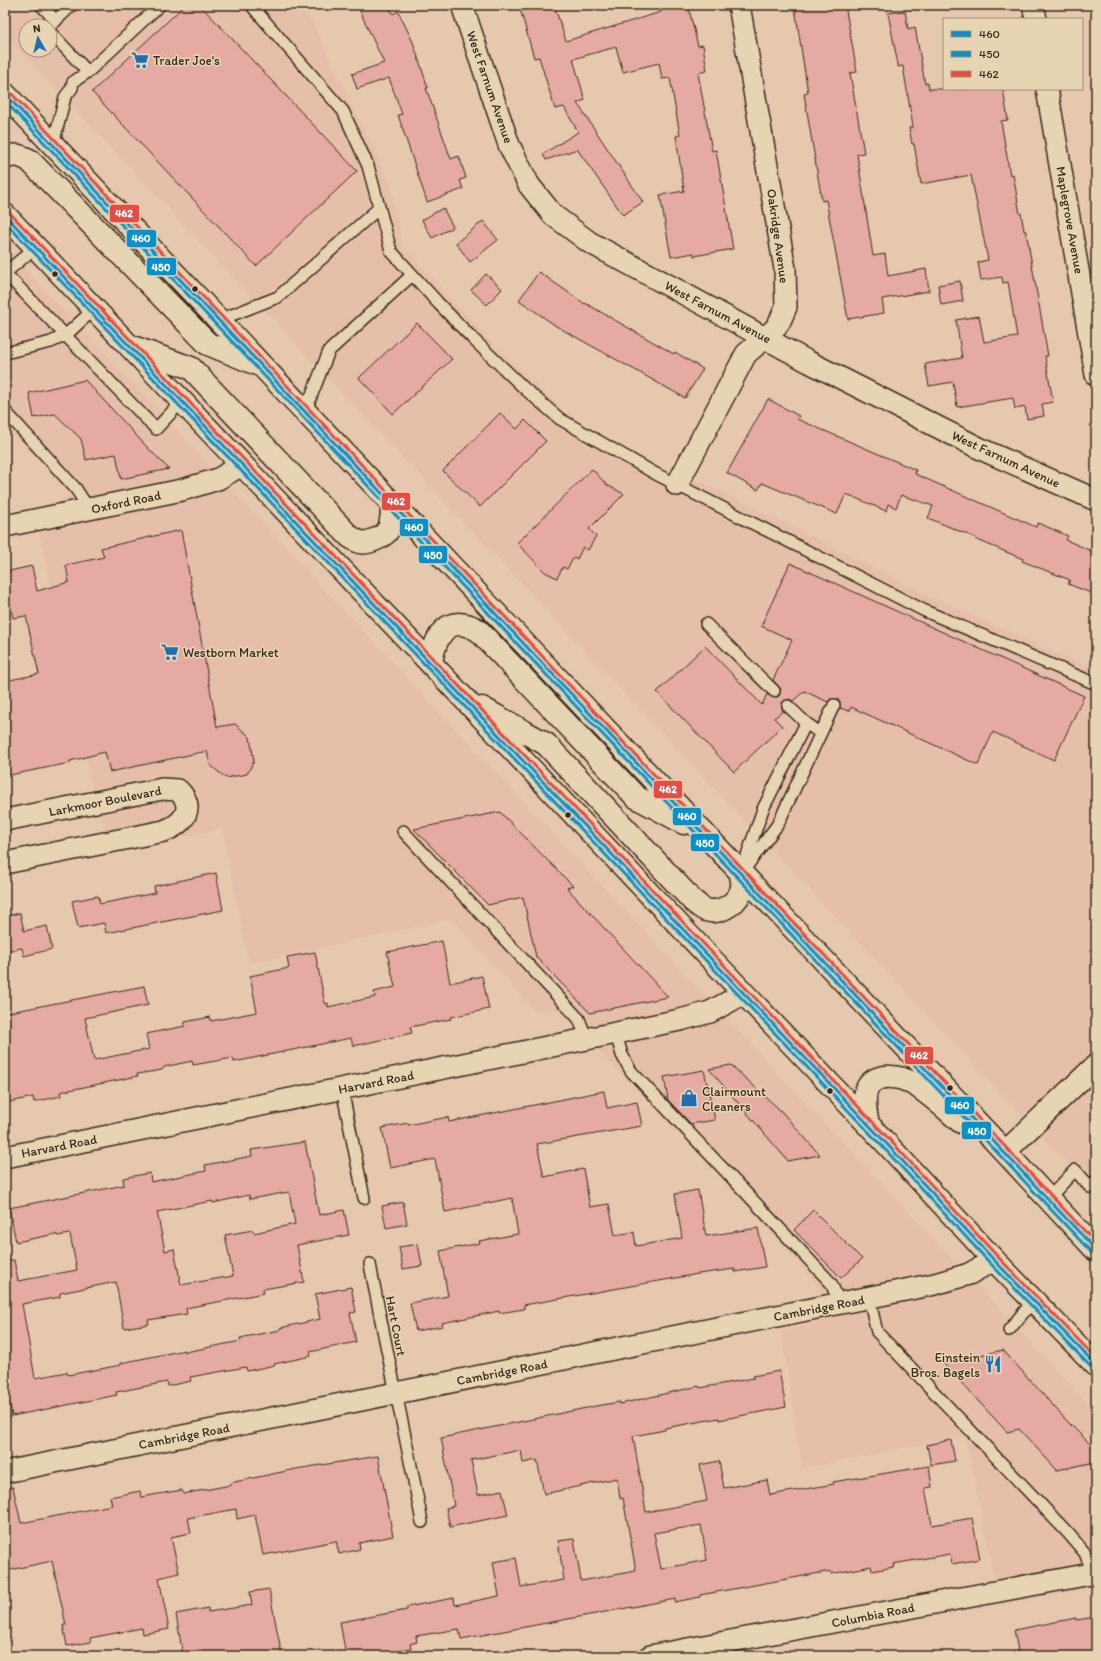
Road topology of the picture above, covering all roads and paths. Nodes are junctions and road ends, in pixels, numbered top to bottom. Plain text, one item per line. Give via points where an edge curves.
1 (41, 5) edge
2 (72, 5) edge
3 (160, 5) edge
4 (252, 5) edge
5 (462, 5) edge
6 (740, 5) edge
7 (1033, 5) edge
8 (49, 18) edge
9 (1036, 18) edge
10 (58, 19) edge
11 (58, 40) edge
12 (88, 72) junction
13 (1047, 90) edge
14 (5, 94) edge
15 (53, 145) junction
16 (5, 158) edge
17 (379, 208) junction
18 (5, 215) edge
19 (36, 247) junction
20 (5, 273) edge
21 (412, 275) junction
22 (94, 309) junction
23 (219, 320) junction
24 (66, 335) junction
25 (765, 338) junction
26 (130, 346) junction
27 (5, 353) edge
28 (264, 366) junction
29 (1096, 375) edge
30 (182, 401) junction
31 (5, 411) edge
32 (305, 412) junction
33 (242, 465) junction
34 (677, 485) junction
35 (1095, 498) edge
36 (392, 504) junction
37 (89, 509) junction
38 (5, 526) edge
39 (706, 624) dead end
40 (431, 664) junction
41 (1096, 684) edge
42 (774, 691) dead end
43 (462, 696) junction
44 (834, 704) dead end
45 (788, 706) dead end
46 (806, 723) junction
47 (820, 734) junction
48 (5, 820) edge
49 (403, 831) dead end
50 (703, 834) junction
51 (5, 863) edge
52 (741, 874) junction
53 (743, 994) junction
54 (616, 1034) junction
55 (587, 1040) junction
56 (1095, 1067) edge
57 (342, 1089) junction
58 (868, 1125) junction
59 (1005, 1152) junction
60 (5, 1157) edge
61 (1094, 1188) edge
62 (364, 1198) dead end
63 (1048, 1199) junction
64 (1096, 1250) edge
65 (994, 1260) junction
66 (370, 1264) dead end
67 (869, 1298) junction
68 (1034, 1300) junction
69 (840, 1304) junction
70 (1010, 1330) dead end
71 (1096, 1365) edge
72 (396, 1393) junction
73 (5, 1472) edge
74 (422, 1522) dead end
75 (1095, 1573) edge
76 (650, 1656) edge

1 - 8 lane
2 - 10 lane
3 - 12 lane
4 - 17 lane via 343,110 368,166
5 - 25 street, West Farnum Avenue via 509,145 529,185 553,215 589,242
6 - 25 street, Oakridge Avenue via 785,269 786,307 774,330
7 - 9 street
11 - 12 lane
12 - 15 lane via 73,82
13 - 29 street, Maplegrove Avenue
14 - 15 main road
15 - 23 main road
16 - 28 main road via 18,155 29,160 208,344
17 - 21 lane via 391,251
17 - 23 lane via 278,297
18 - 19 main road
19 - 20 lane
19 - 22 main road
20 - 24 lane
21 - 32 lane via 329,351
21 - 34 lane via 474,340 560,419
22 - 24 lane
22 - 26 main road
23 - 28 main road
24 - 27 lane via 51,342
24 - 30 lane via 156,429
25 - 34 street, Oakridge Avenue via 746,354
25 - 35 street, West Farnum Avenue via 983,450
26 - 30 main road
26 - 36 main road via 191,368 349,536 360,542 380,537 388,530
28 - 32 main road
30 - 33 main road
31 - 37 lane via 76,489
32 - 36 main road
33 - 37 street, Oxford Road via 218,479 190,488
33 - 40 main road
34 - 41 lane via 925,611
36 - 50 main road
37 - 38 street, Oxford Road
39 - 42 lane
40 - 43 main road
40 - 50 main road via 432,650 444,630 455,624 466,624 478,630 636,797
43 - 52 main road via 546,744 693,901 706,910 717,910 737,899 742,887
43 - 53 main road
44 - 47 lane
45 - 46 lane
46 - 47 lane
46 - 52 lane via 763,809
47 - 52 lane via 778,824
48 - 51 street, Larkmoor Boulevard via 162,789 178,790 185,796 188,806 185,817 176,827 164,831
49 - 55 lane via 579,1019
50 - 52 main road
52 - 59 main road
53 - 54 street, Harvard Road via 710,1012
53 - 58 main road
54 - 55 street, Harvard Road
54 - 69 lane via 622,1055 631,1071 831,1283
55 - 57 street, Harvard Road
56 - 59 street
57 - 60 street, Harvard Road
57 - 62 lane
58 - 59 main road via 864,1102 866,1090 872,1082 889,1076 914,1084
58 - 65 main road
59 - 63 main road
61 - 63 lane via 1075,1170
63 - 64 main road
65 - 67 street, Cambridge Road via 969,1274 944,1282
65 - 68 main road
66 - 72 lane, Hart Court
67 - 69 street, Cambridge Road
67 - 75 lane via 877,1332 1068,1533 1085,1552
68 - 70 lane
68 - 71 main road
69 - 72 street, Cambridge Road
72 - 73 street, Cambridge Road
72 - 74 lane, Hart Court
75 - 76 street, Columbia Road

